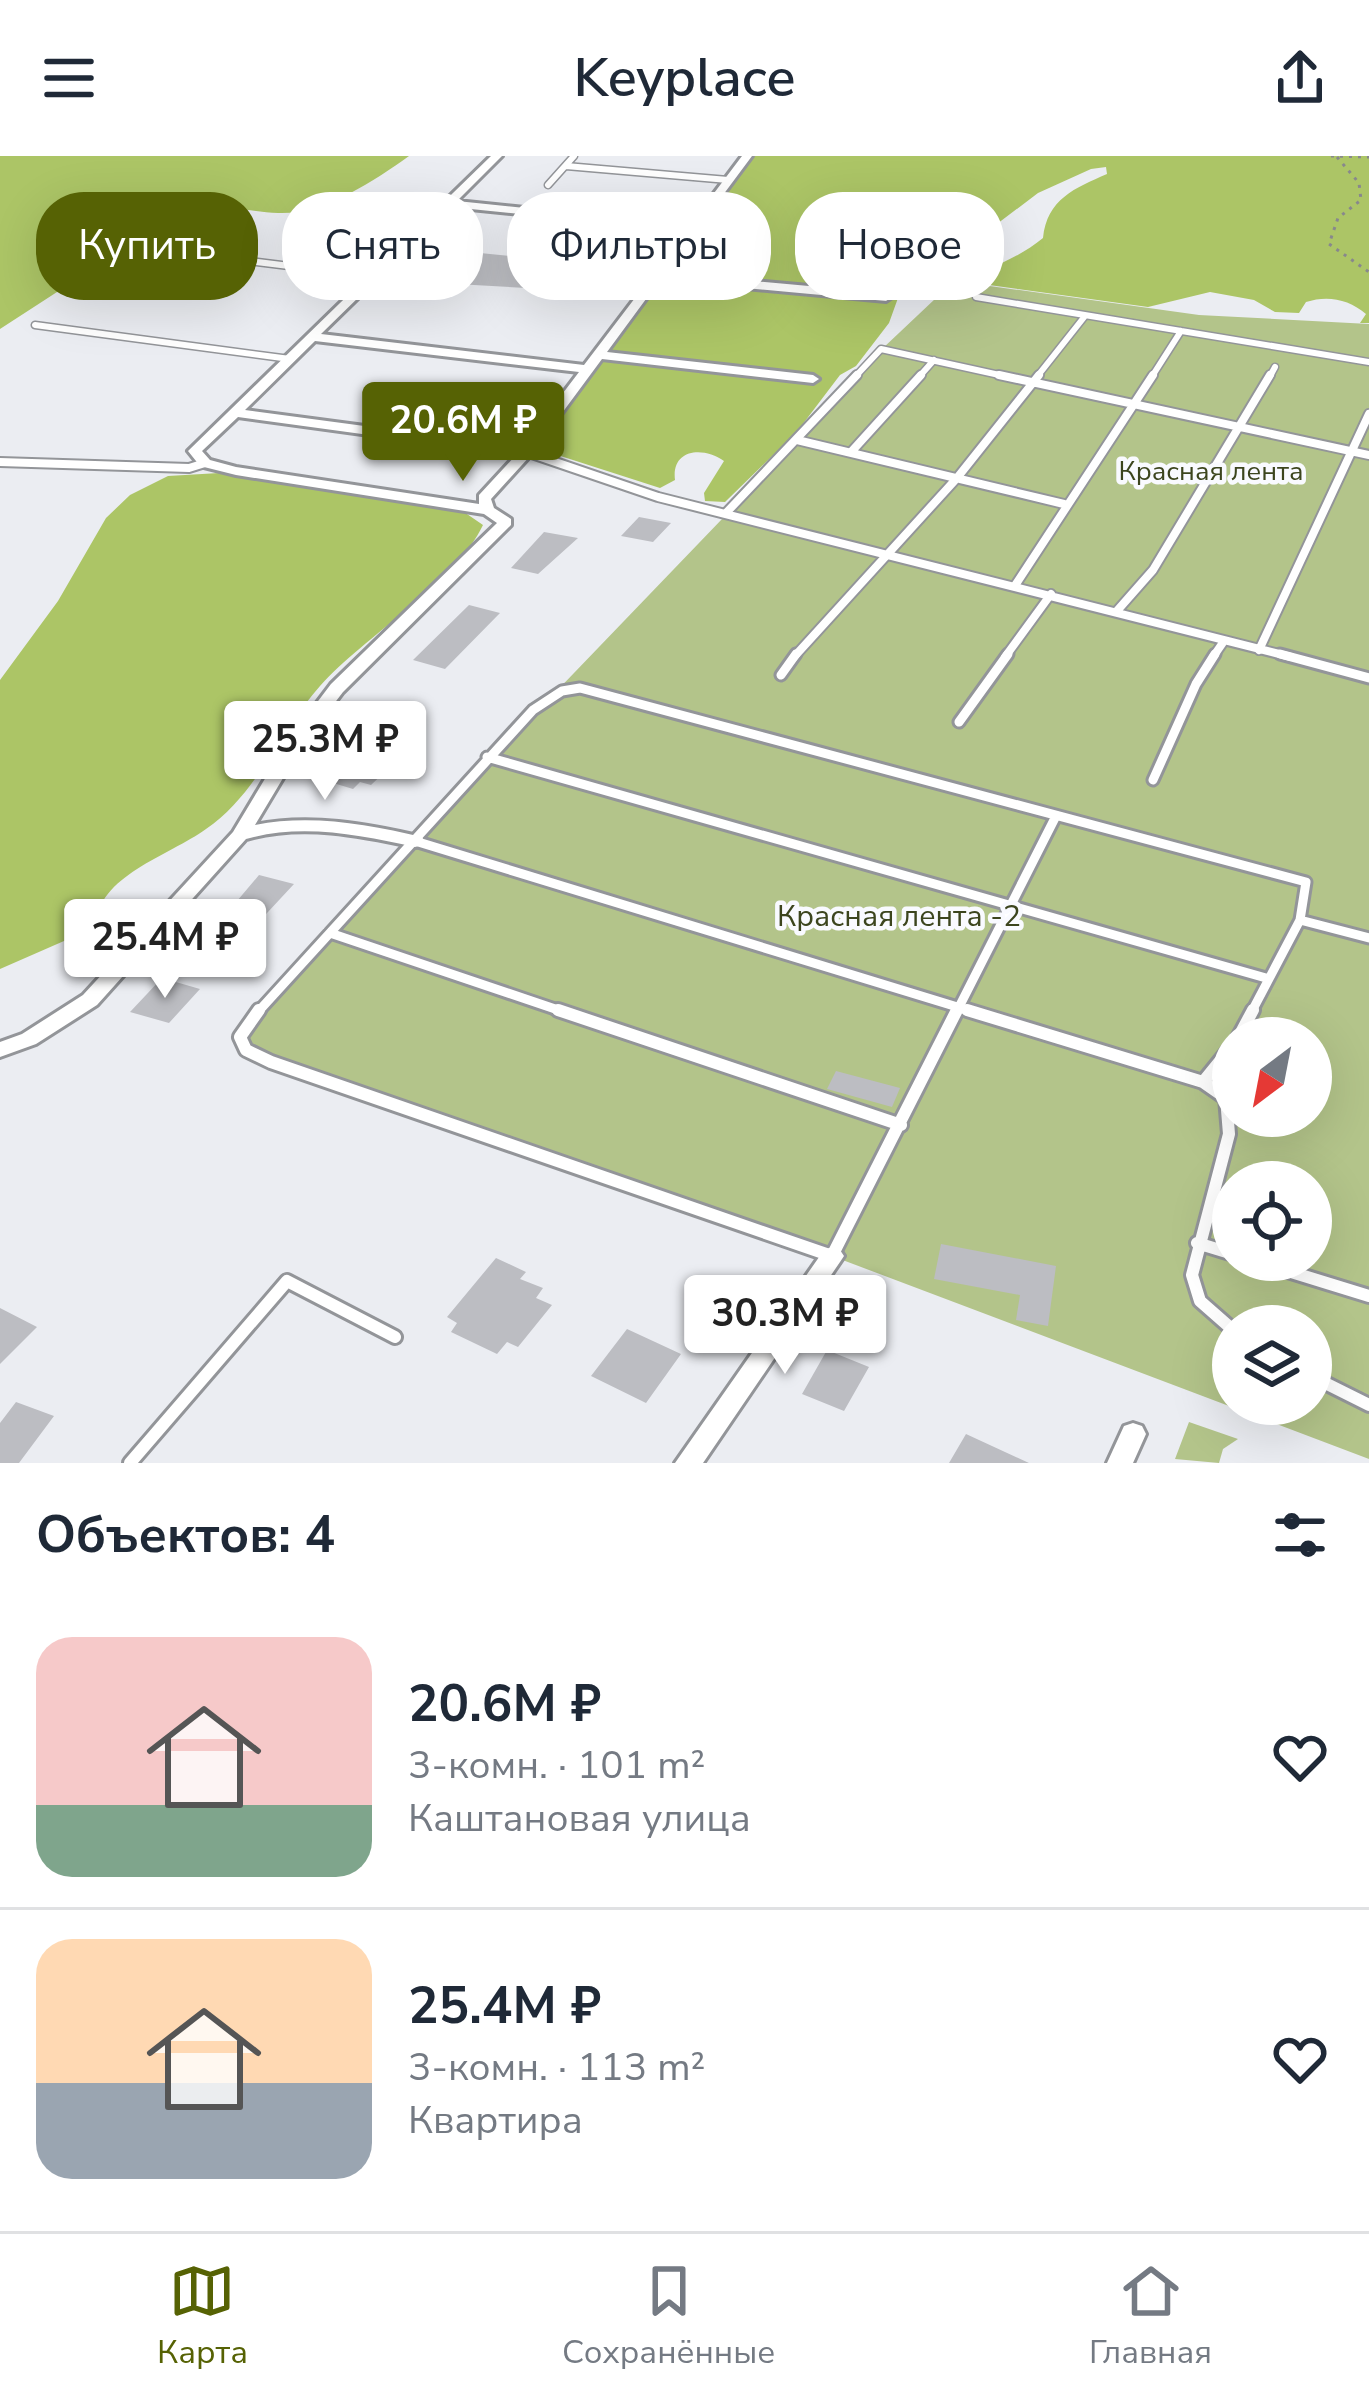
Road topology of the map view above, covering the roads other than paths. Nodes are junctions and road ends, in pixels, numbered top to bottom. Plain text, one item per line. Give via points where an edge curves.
1 (497, 156) edge
2 (574, 156) edge
3 (747, 156) edge
4 (566, 166) junction
5 (728, 180) junction
6 (548, 185) dead end
7 (462, 192) edge
8 (719, 192) edge
9 (354, 300) edge
10 (638, 300) edge
11 (993, 300) edge
12 (1085, 316) junction
13 (35, 325) dead end
14 (1181, 331) junction
15 (314, 337) junction
16 (290, 359) junction
17 (934, 360) junction
18 (591, 362) junction
19 (1369, 362) edge
20 (1275, 367) dead end
21 (813, 379) dead end
22 (1031, 382) junction
23 (1134, 404) junction
24 (233, 412) junction
25 (1369, 414) edge
26 (1236, 428) junction
27 (797, 440) junction
28 (852, 451) junction
29 (526, 452) junction
30 (1352, 452) junction
31 (1369, 454) edge
32 (0, 462) edge
33 (205, 463) junction
34 (957, 478) junction
35 (1064, 504) junction
36 (488, 510) junction
37 (726, 513) junction
38 (888, 552) junction
39 (1016, 584) junction
40 (1051, 594) junction
41 (1117, 612) junction
42 (1224, 641) junction
43 (1259, 650) junction
44 (781, 675) dead end
45 (1369, 678) edge
46 (959, 722) dead end
47 (487, 757) junction
48 (1153, 780) dead end
49 (1056, 816) junction
50 (239, 835) junction
51 (415, 841) junction
52 (1012, 907) junction
53 (1300, 920) junction
54 (330, 933) junction
55 (1369, 938) edge
56 (1266, 978) junction
57 (958, 1005) junction
58 (1247, 1017) edge
59 (0, 1050) edge
60 (1212, 1070) edge
61 (1203, 1082) junction
62 (902, 1124) junction
63 (1197, 1243) junction
64 (1212, 1248) edge
65 (832, 1256) junction
66 (1320, 1281) edge
67 (1369, 1296) edge
68 (1212, 1312) edge
69 (395, 1336) dead end
70 (1332, 1386) edge
71 (1369, 1405) edge
72 (1133, 1435) dead end
73 (130, 1463) edge
74 (688, 1463) edge
75 (1120, 1463) edge

1 - 7 street
2 - 4 lane
3 - 5 street
4 - 5 lane
4 - 6 lane
5 - 8 street
9 - 15 street
10 - 18 street
11 - 12 lane
12 - 14 lane
12 - 22 lane
13 - 16 lane
14 - 19 lane
14 - 23 lane
15 - 16 street
15 - 18 street
16 - 24 street
17 - 22 lane
17 - 27 lane via 881,349
17 - 28 lane
18 - 21 street
18 - 29 street
20 - 26 lane
22 - 23 lane
22 - 34 lane
23 - 26 lane
23 - 35 lane
24 - 29 street
24 - 33 street via 195,451
25 - 30 lane
26 - 30 lane
26 - 41 lane via 1153,570
27 - 28 lane
27 - 37 lane
28 - 34 lane
29 - 36 street via 484,498
29 - 37 lane
30 - 31 lane
30 - 43 lane
32 - 33 lane
33 - 36 street
34 - 35 lane
34 - 38 lane
35 - 39 lane
36 - 50 street via 506,522 337,688
37 - 38 lane
38 - 39 lane
38 - 44 lane
39 - 40 lane
40 - 41 lane
40 - 46 lane
41 - 42 lane
42 - 43 lane
42 - 48 lane
43 - 45 lane
47 - 49 lane via 533,710 580,688
47 - 51 lane
47 - 52 lane
49 - 52 lane
49 - 53 lane via 1306,882
50 - 51 street via 285,828
50 - 59 street via 90,1000
51 - 54 lane
51 - 57 lane
52 - 56 lane
52 - 57 lane
53 - 55 lane
53 - 56 lane
54 - 62 lane
54 - 65 lane via 252,1018 240,1037 246,1050
56 - 58 lane
57 - 61 lane
57 - 62 lane
60 - 61 lane
61 - 63 lane via 1226,1098 1229,1134
62 - 65 lane
63 - 64 lane
63 - 68 lane via 1192,1275
65 - 74 street
66 - 67 lane
69 - 73 lane via 287,1280
70 - 71 lane
72 - 75 street

